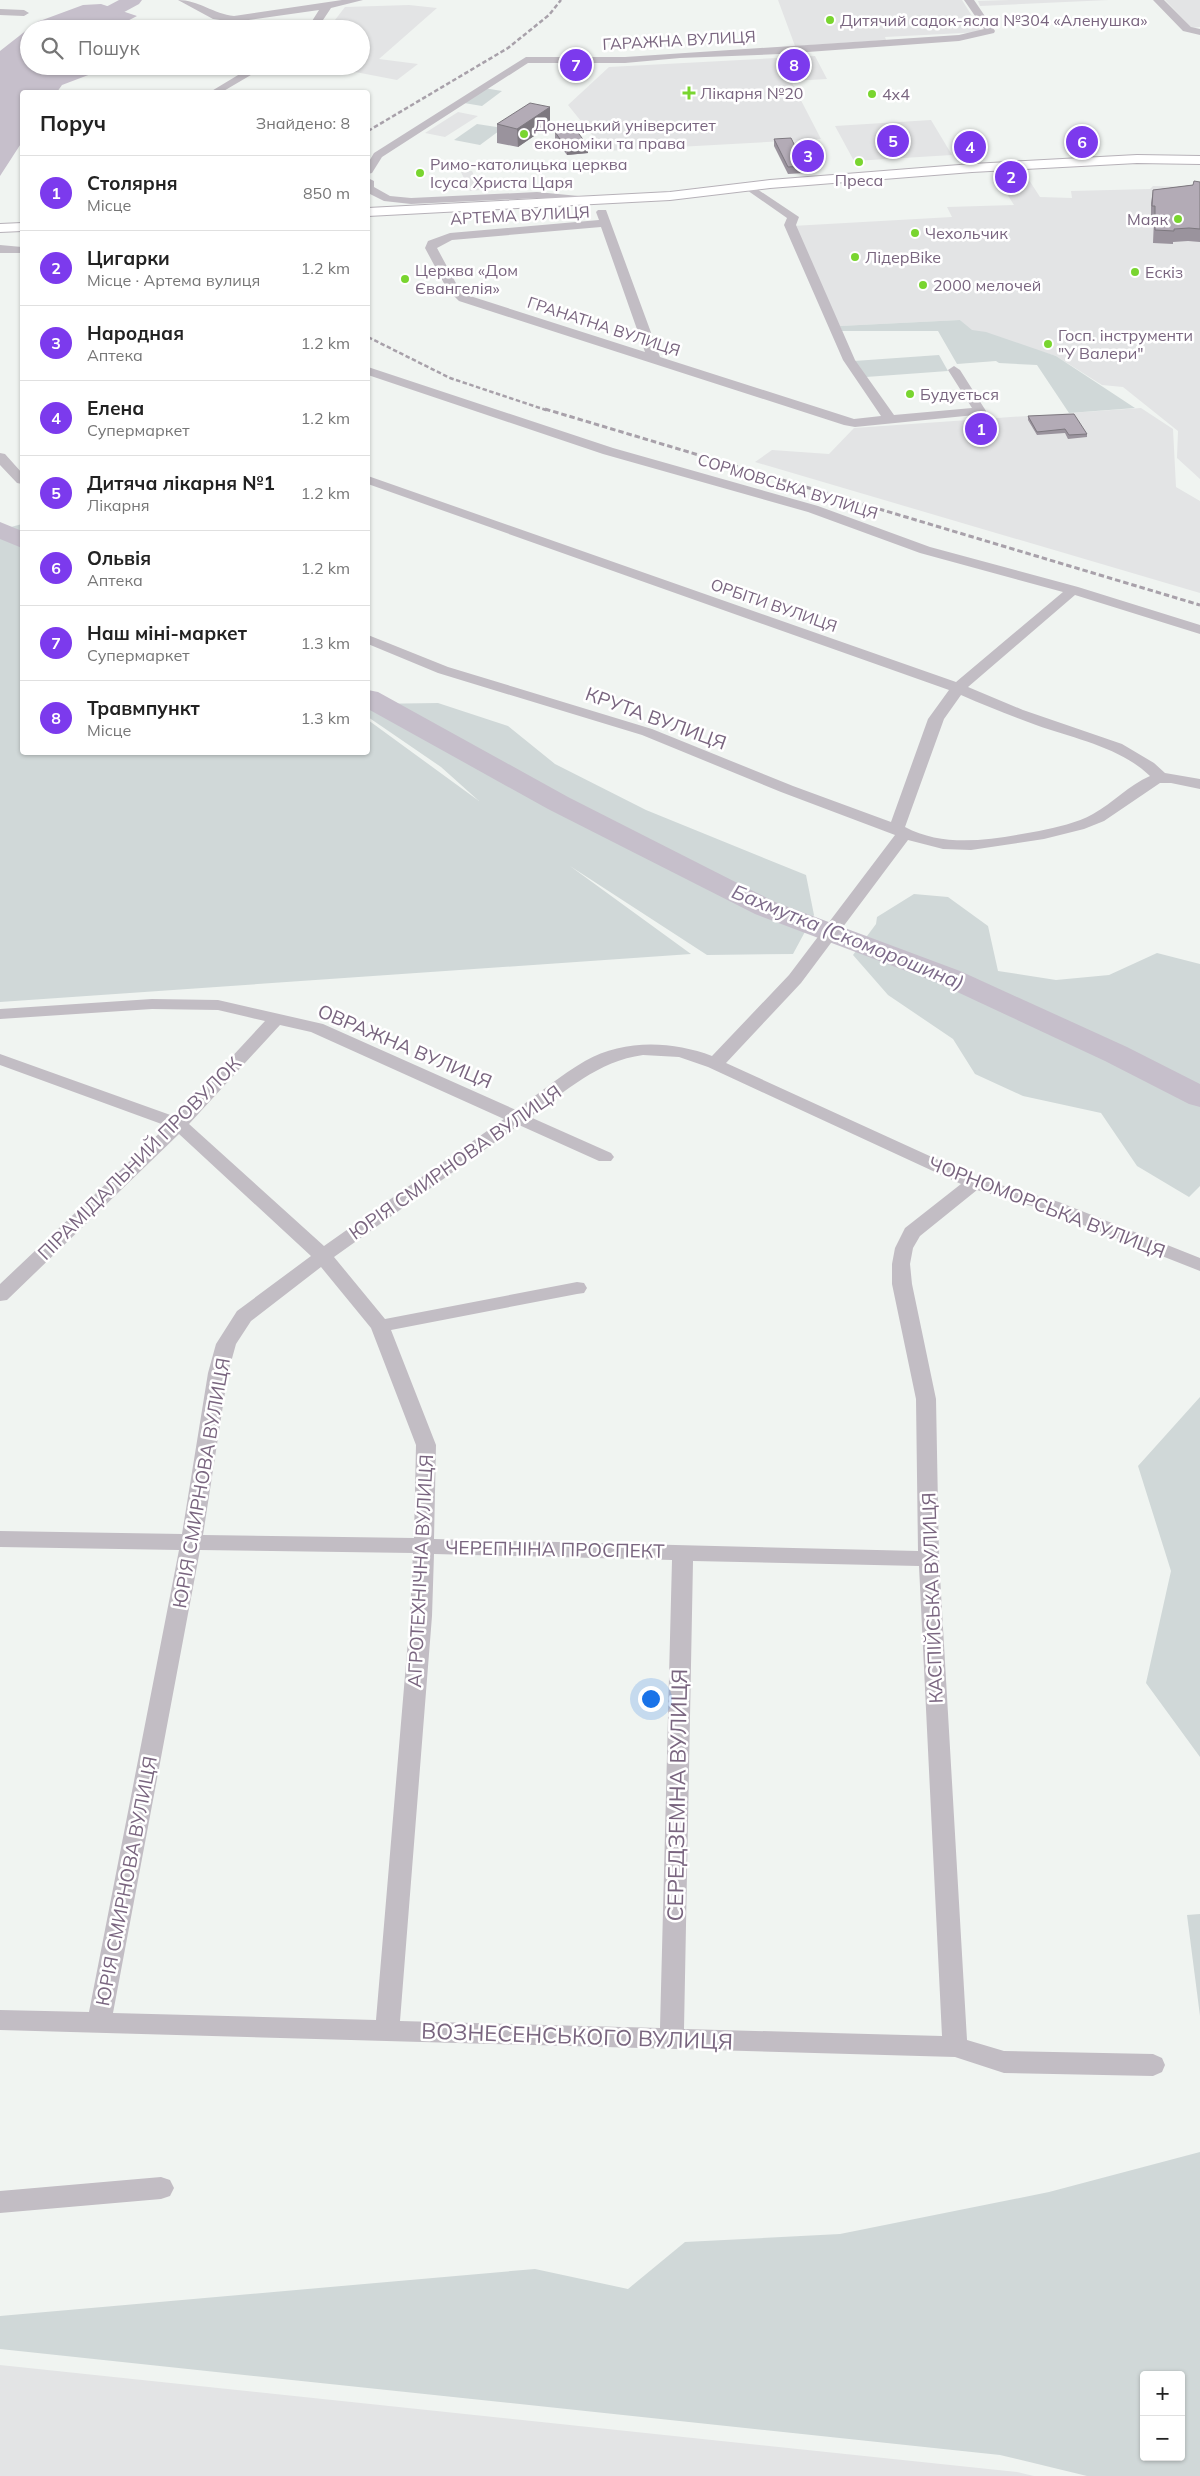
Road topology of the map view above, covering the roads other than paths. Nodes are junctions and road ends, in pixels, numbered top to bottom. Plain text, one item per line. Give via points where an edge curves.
1 (183, 0) edge
2 (358, 0) edge
3 (969, 0) edge
4 (980, 0) edge
5 (1158, 0) edge
6 (328, 6) junction
7 (0, 12) edge
8 (24, 12) dead end
9 (318, 20) edge
10 (1200, 32) edge
11 (245, 75) edge
12 (219, 90) edge
13 (1200, 160) edge
14 (370, 168) edge
15 (748, 186) junction
16 (370, 190) edge
17 (370, 212) edge
18 (601, 212) junction
19 (370, 221) edge
20 (20, 227) edge
21 (0, 228) edge
22 (0, 236) edge
23 (20, 236) edge
24 (0, 249) edge
25 (20, 250) edge
26 (654, 359) junction
27 (954, 370) dead end
28 (370, 372) edge
29 (890, 419) junction
30 (852, 423) joint
31 (0, 457) edge
32 (20, 478) edge
33 (370, 481) edge
34 (1073, 590) junction
35 (1200, 630) edge
36 (370, 639) edge
37 (958, 688) junction
38 (1161, 778) junction
39 (1200, 784) edge
40 (900, 831) junction
41 (0, 1014) edge
42 (276, 1019) junction
43 (654, 1048) joint
44 (0, 1059) edge
45 (723, 1068) junction
46 (518, 1118) junction
47 (179, 1124) junction
48 (605, 1157) dead end
49 (974, 1183) junction
50 (323, 1256) junction
51 (1200, 1265) edge
52 (577, 1288) dead end
53 (2, 1290) edge
54 (380, 1326) junction
55 (0, 1539) edge
56 (191, 1542) junction
57 (425, 1546) junction
58 (683, 1553) junction
59 (929, 1559) junction
60 (0, 2020) edge
61 (99, 2022) junction
62 (387, 2030) junction
63 (672, 2038) junction
64 (955, 2047) junction
65 (1153, 2065) dead end
66 (161, 2188) dead end
67 (0, 2202) edge

1 - 6 street via 217,17 234,19
2 - 6 street
3 - 4 street, ГАРАЖНА ВУЛИЦЯ
3 - 14 street, ГАРАЖНА ВУЛИЦЯ via 990,31 959,38 780,51 610,60 526,60 378,155
5 - 10 street via 1187,29
6 - 9 street
7 - 8 street
11 - 12 street
13 - 15 main road, АРТЕМА ВУЛИЦЯ via 1031,164
15 - 18 main road, АРТЕМА ВУЛИЦЯ via 670,196
15 - 29 street via 793,217 790,225 849,360
16 - 18 street via 388,198 411,201 537,195
17 - 18 main road, АРТЕМА ВУЛИЦЯ
18 - 19 main road, АРТЕМА ВУЛИЦЯ via 599,208 577,212
18 - 26 street
18 - 26 street, ГРАНАТНА ВУЛИЦЯ via 450,237 432,244 431,248 453,289 463,298
20 - 21 main road
22 - 23 main road
24 - 25 street
26 - 30 street, ГРАНАТНА ВУЛИЦЯ
27 - 29 street via 980,411
28 - 34 street, СОРМОВСЬКА ВУЛИЦЯ via 608,451 813,509 925,550
29 - 30 street
31 - 32 street
33 - 37 street, ОРБІТИ ВУЛИЦЯ
34 - 35 street, СОРМОВСЬКА ВУЛИЦЯ
34 - 37 street
36 - 40 street, КРУТА ВУЛИЦЯ via 443,670 647,732
37 - 38 street, ОРБІТИ ВУЛИЦЯ via 1127,753
37 - 40 street via 936,719
38 - 39 street
38 - 40 street, КРУТА ВУЛИЦЯ via 1104,815 1079,825 959,846
40 - 45 street via 795,979
41 - 42 street, ОВРАЖНА ВУЛИЦЯ via 152,1004 218,1005
42 - 46 street, ОВРАЖНА ВУЛИЦЯ via 317,1028
42 - 47 street, ПІРАМІДАЛЬНИЙ ПРОВУЛОК
43 - 45 street, ЧОРНОМОРСЬКА ВУЛИЦЯ
43 - 46 street, ЮРІЯ СМИРНОВА ВУЛИЦЯ via 620,1052 603,1058
44 - 47 street, АГРОТЕХНІЧНА ВУЛИЦЯ
45 - 49 street, ЧОРНОМОРСЬКА ВУЛИЦЯ
46 - 48 street, ОВРАЖНА ВУЛИЦЯ
46 - 50 street, ЮРІЯ СМИРНОВА ВУЛИЦЯ
47 - 50 street, АГРОТЕХНІЧНА ВУЛИЦЯ
47 - 53 street, ПІРАМІДАЛЬНИЙ ПРОВУЛОК
49 - 51 street, ЧОРНОМОРСЬКА ВУЛИЦЯ via 1052,1206
49 - 59 street, КАСПІЙСЬКА ВУЛИЦЯ via 912,1232 901,1264 902,1284 926,1399
50 - 54 street, АГРОТЕХНІЧНА ВУЛИЦЯ
50 - 56 street, ЮРІЯ СМИРНОВА ВУЛИЦЯ via 244,1316 226,1344 218,1373
52 - 54 street
54 - 57 street, АГРОТЕХНІЧНА ВУЛИЦЯ via 426,1445
55 - 56 street, ЧЕРЕПНІНА ПРОСПЕКТ
56 - 57 street, ЧЕРЕПНІНА ПРОСПЕКТ
56 - 61 street, ЮРІЯ СМИРНОВА ВУЛИЦЯ
57 - 58 street, ЧЕРЕПНІНА ПРОСПЕКТ
57 - 62 street, АГРОТЕХНІЧНА ВУЛИЦЯ
58 - 59 street, ЧЕРЕПНІНА ПРОСПЕКТ
58 - 63 street, СЕРЕДЗЕМНА ВУЛИЦЯ
59 - 64 street, КАСПІЙСЬКА ВУЛИЦЯ
60 - 61 street, ВОЗНЕСЕНСЬКОГО ВУЛИЦЯ
61 - 62 street, ВОЗНЕСЕНСЬКОГО ВУЛИЦЯ
62 - 63 street, ВОЗНЕСЕНСЬКОГО ВУЛИЦЯ
63 - 64 street, ВОЗНЕСЕНСЬКОГО ВУЛИЦЯ
64 - 65 street, ВОЗНЕСЕНСЬКОГО ВУЛИЦЯ via 1004,2062
66 - 67 street

